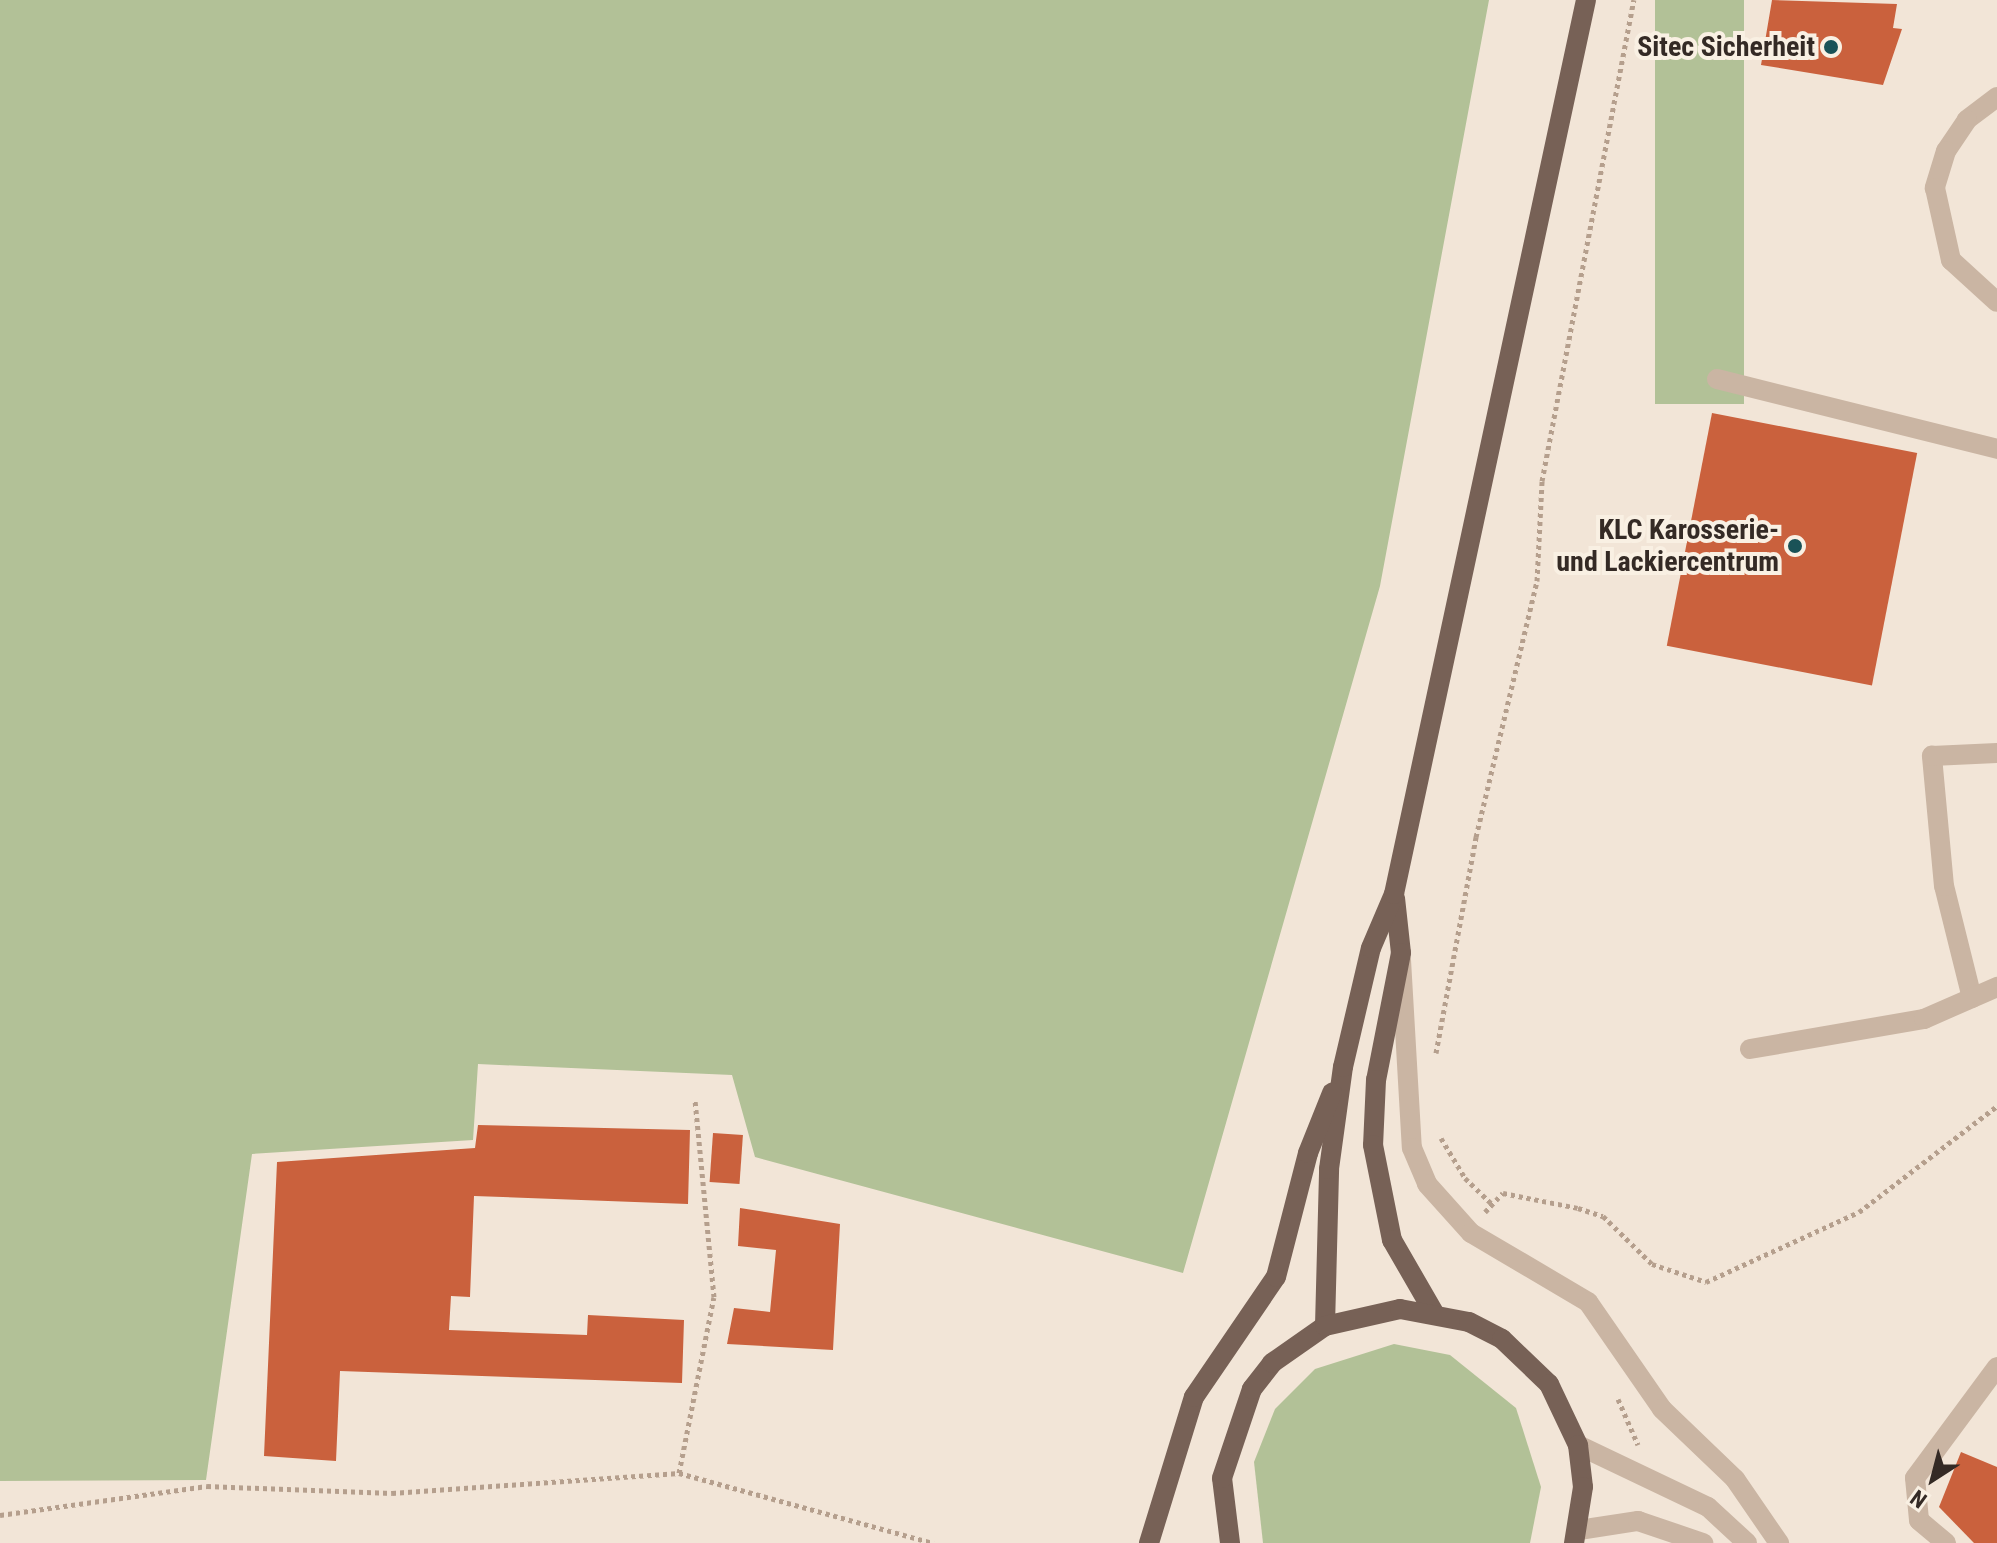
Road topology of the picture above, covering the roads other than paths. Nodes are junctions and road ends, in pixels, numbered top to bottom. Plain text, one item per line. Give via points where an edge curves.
1 (1586, 0) edge
2 (1997, 97) edge
3 (1997, 302) edge
4 (1717, 379) dead end
5 (1997, 449) edge
6 (1997, 753) edge
7 (1394, 894) junction
8 (1401, 953) junction
9 (1997, 987) edge
10 (1972, 998) junction
11 (1750, 1049) dead end
12 (1343, 1067) junction
13 (1433, 1311) junction
14 (1325, 1326) junction
15 (1997, 1367) edge
16 (1578, 1445) junction
17 (1576, 1537) edge
18 (1228, 1542) edge
19 (1149, 1543) edge
20 (1703, 1543) edge
21 (1747, 1543) edge
22 (1779, 1543) edge
23 (1946, 1543) edge

1 - 7 main road
2 - 3 street via 1960,131 1935,188 1951,260
4 - 5 street
6 - 10 street via 1932,756 1944,886
7 - 8 main road
7 - 12 main road via 1371,948
8 - 13 main road via 1376,1080 1373,1145 1392,1240
8 - 22 street via 1412,1148 1446,1213 1588,1302 1662,1409 1735,1479
9 - 10 street
10 - 11 street via 1924,1019
12 - 14 main road via 1329,1169 1332,1287
12 - 19 main road via 1308,1153 1276,1277 1185,1418
13 - 14 main road via 1365,1313
13 - 16 main road via 1502,1339 1527,1359 1549,1384
14 - 18 main road via 1272,1363 1237,1417 1222,1478
15 - 23 street via 1915,1478 1919,1520
16 - 17 main road
16 - 21 street via 1708,1507
17 - 20 street via 1638,1521

